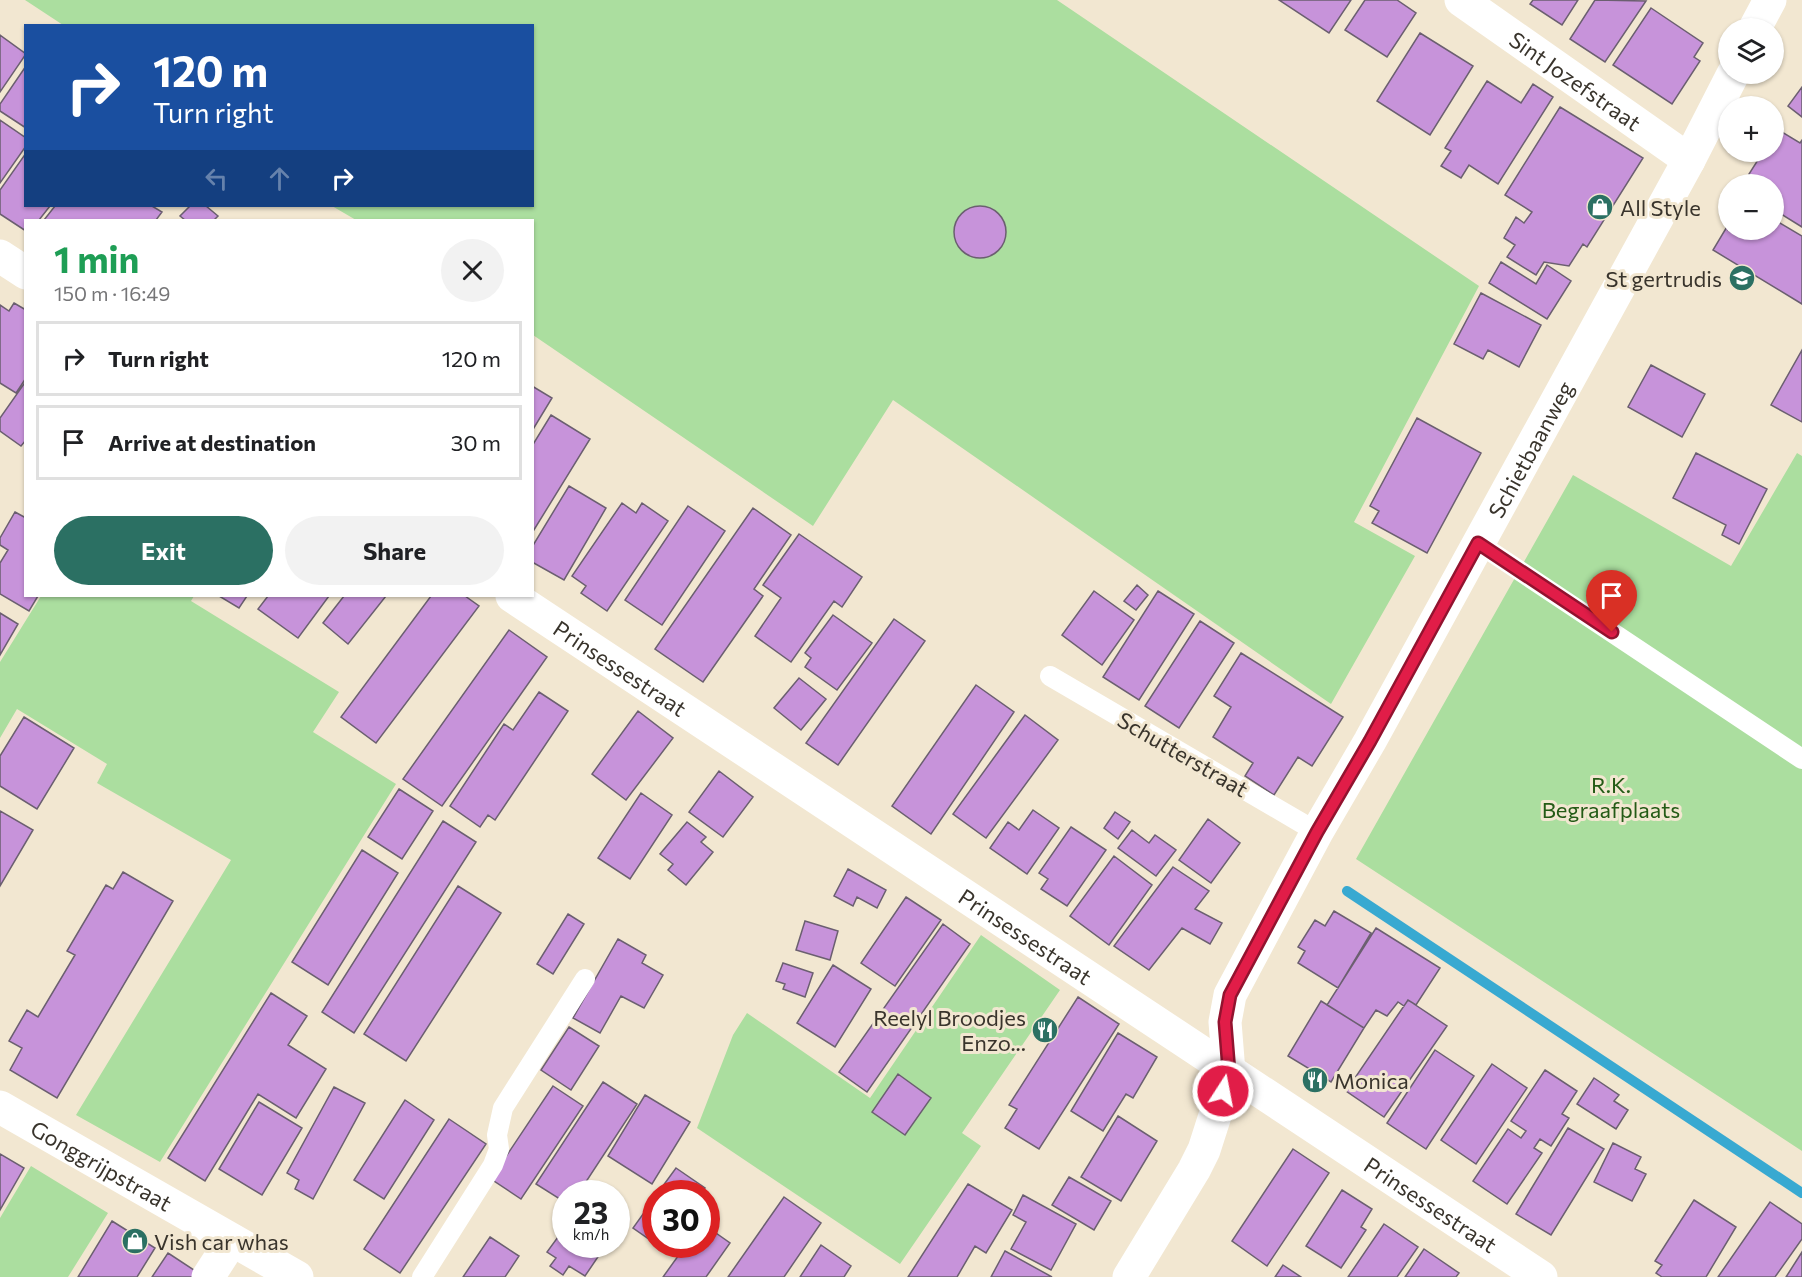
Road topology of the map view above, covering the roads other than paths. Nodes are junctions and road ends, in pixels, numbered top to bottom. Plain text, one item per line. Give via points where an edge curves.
1 (1461, 0) edge
2 (1770, 0) edge
3 (1760, 18) edge
4 (1728, 84) edge
5 (1689, 160) junction
6 (0, 256) edge
7 (24, 272) edge
8 (1478, 543) junction
9 (514, 597) edge
10 (1050, 676) dead end
11 (1802, 759) edge
12 (1317, 832) junction
13 (585, 979) dead end
14 (1229, 1072) junction
15 (0, 1107) edge
16 (232, 1240) junction
17 (208, 1277) edge
18 (297, 1277) edge
19 (422, 1277) edge
20 (1129, 1277) edge
21 (1541, 1277) edge

1 - 5 street, Sint Jozefstraat
2 - 3 street
4 - 5 street, Schietbaanweg
5 - 8 street, Schietbaanweg
6 - 7 street
8 - 11 lane
8 - 12 street, Schietbaanweg
9 - 14 street, Prinsessestraat
10 - 12 lane, Schutterstraat
12 - 14 street, Schietbaanweg via 1230,995 1225,1022
13 - 19 lane via 503,1108 497,1135 499,1149 493,1165
14 - 20 street, Schietbaanweg via 1204,1150
14 - 21 street, Prinsessestraat
15 - 16 street, Gonggrijpstraat
16 - 17 street
16 - 18 street, Gonggrijpstraat

